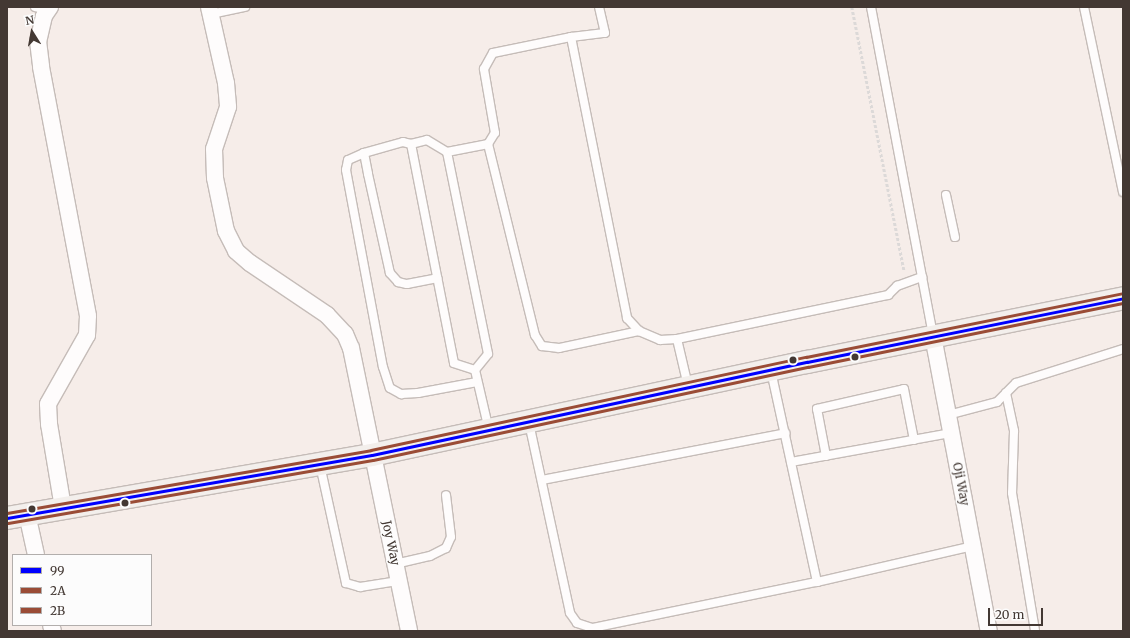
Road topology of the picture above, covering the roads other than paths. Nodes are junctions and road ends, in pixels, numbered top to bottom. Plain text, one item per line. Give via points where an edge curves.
1 (245, 7) edge
2 (599, 7) edge
3 (871, 7) edge
4 (1084, 7) edge
5 (44, 8) edge
6 (210, 10) edge
7 (571, 37) junction
8 (411, 144) junction
9 (488, 144) junction
10 (447, 152) junction
11 (364, 153) junction
12 (1123, 192) edge
13 (946, 195) dead end
14 (955, 237) dead end
15 (922, 277) junction
16 (437, 278) junction
17 (1123, 298) edge
18 (639, 331) junction
19 (933, 336) junction
20 (677, 339) junction
21 (1123, 349) edge
22 (474, 370) junction
23 (771, 370) junction
24 (477, 382) junction
25 (688, 388) junction
26 (1006, 393) junction
27 (948, 415) junction
28 (529, 422) junction
29 (489, 431) junction
30 (785, 433) junction
31 (951, 433) junction
32 (914, 440) junction
33 (372, 455) junction
34 (826, 456) junction
35 (791, 462) junction
36 (320, 464) junction
37 (542, 480) junction
38 (446, 495) dead end
39 (63, 508) junction
40 (17, 516) edge
41 (973, 546) junction
42 (36, 554) edge
43 (395, 564) junction
44 (399, 581) junction
45 (817, 582) junction
46 (578, 627) edge
47 (409, 631) edge
48 (989, 631) edge
49 (1035, 631) edge

1 - 6 lane
2 - 7 lane via 605,33
3 - 15 lane
4 - 12 lane
5 - 39 street via 38,41 41,67 88,316 87,335 48,404
6 - 33 street, Joy Way via 228,107 214,149 215,178 226,231 236,251 328,315 345,334 351,348
7 - 9 lane via 493,53 484,69 495,133
7 - 18 lane via 627,318
8 - 10 lane via 427,140
8 - 11 lane via 397,144
8 - 16 lane
9 - 10 lane
9 - 18 lane via 535,336 542,346 559,348
10 - 22 lane via 488,354
11 - 16 lane via 390,274 398,282 407,284
11 - 24 lane via 348,160 346,170 383,367 390,388 401,394 418,393
13 - 14 lane
15 - 19 lane
15 - 20 lane via 897,286 888,295
16 - 22 lane via 454,363
17 - 19 main road
18 - 20 lane via 660,340
19 - 23 main road
19 - 27 street, Oji Way
20 - 25 lane
21 - 26 lane via 1016,383
22 - 24 lane
23 - 25 main road
23 - 30 lane
24 - 29 lane
25 - 28 main road
26 - 27 lane via 996,402
26 - 49 lane via 1014,431 1012,493
27 - 31 street, Oji Way
28 - 29 main road
28 - 37 lane
29 - 33 main road
30 - 35 lane
30 - 37 lane
31 - 32 lane
31 - 41 street, Oji Way
32 - 34 lane
32 - 34 lane via 904,389 817,409
33 - 36 main road
33 - 43 street, Joy Way
34 - 35 lane
35 - 45 lane
36 - 39 main road
36 - 44 lane via 346,583 360,587
37 - 46 lane via 570,613
38 - 43 lane via 451,537 446,548 430,556
39 - 40 main road
40 - 42 street
41 - 45 lane
41 - 48 street, Oji Way
43 - 44 street, Joy Way
44 - 47 street, Joy Way
45 - 46 lane via 592,628

